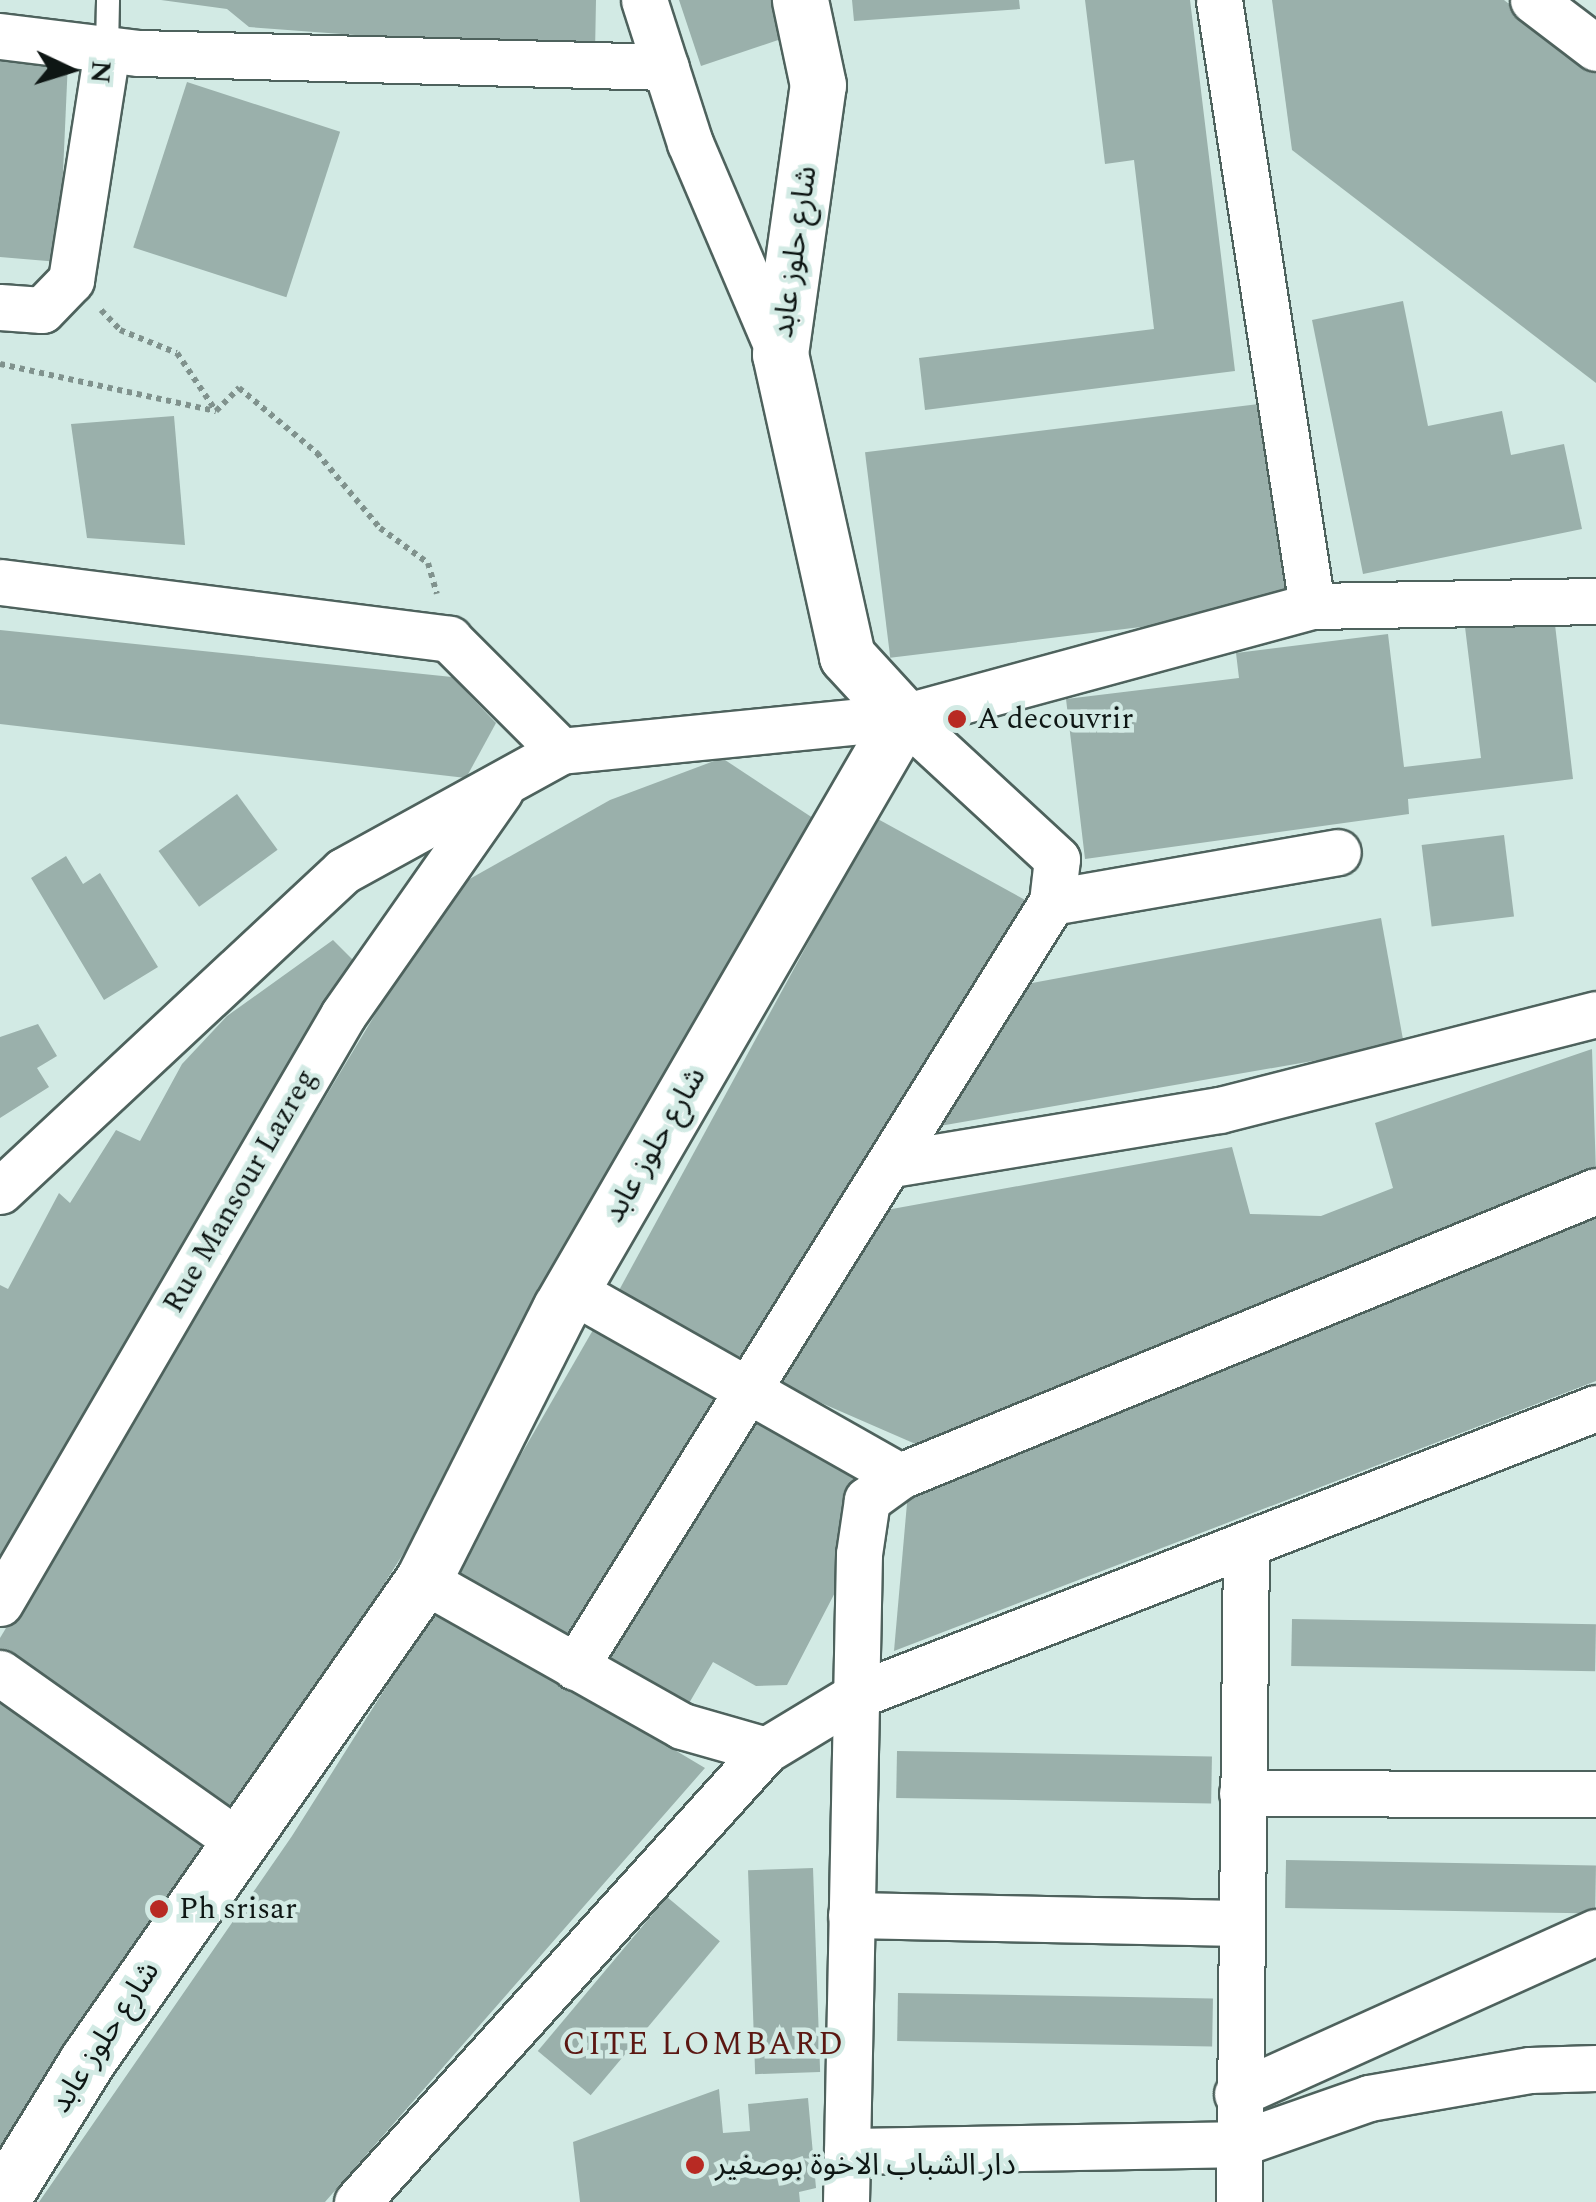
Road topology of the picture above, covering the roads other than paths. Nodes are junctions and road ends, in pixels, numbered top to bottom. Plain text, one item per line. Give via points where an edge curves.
1 (108, 0) edge
2 (644, 0) edge
3 (800, 0) edge
4 (1219, 0) edge
5 (1533, 0) edge
6 (0, 36) edge
7 (1596, 48) edge
8 (106, 49) junction
9 (666, 67) junction
10 (0, 307) edge
11 (780, 354) junction
12 (0, 582) edge
13 (1596, 602) edge
14 (1312, 606) junction
15 (903, 717) junction
16 (560, 752) junction
17 (500, 791) junction
18 (1338, 852) dead end
19 (1052, 902) junction
20 (1596, 1014) edge
21 (893, 1164) junction
22 (0, 1191) edge
23 (1596, 1191) edge
24 (571, 1290) junction
25 (748, 1388) junction
26 (1596, 1408) edge
27 (900, 1476) junction
28 (1246, 1549) junction
29 (423, 1580) junction
30 (0, 1603) edge
31 (575, 1667) junction
32 (0, 1673) edge
33 (855, 1696) junction
34 (766, 1750) junction
35 (1242, 1793) junction
36 (1596, 1794) edge
37 (236, 1841) junction
38 (851, 1914) junction
39 (1240, 1923) junction
40 (1596, 1932) edge
41 (1596, 2068) edge
42 (1236, 2094) junction
43 (1238, 2144) junction
44 (847, 2151) junction
45 (0, 2202) edge
46 (357, 2202) edge
47 (846, 2202) edge
48 (1240, 2202) edge

1 - 8 lane
2 - 9 street
3 - 11 street, شارع حلوز عابد via 818,85
4 - 14 street
5 - 7 street
6 - 8 street
8 - 9 street
8 - 10 street via 71,280 42,310
9 - 11 street
11 - 15 street, شارع حلوز عابد via 847,656
12 - 16 street via 449,639
13 - 14 street
14 - 15 street
15 - 16 street
15 - 19 street via 1057,860
15 - 24 street, شارع حلوز عابد
16 - 17 street
17 - 22 street via 342,871
17 - 30 street, Rue Mansour Lazreg via 343,1015
18 - 19 street
19 - 21 street
20 - 21 street via 1220,1110
21 - 25 street
23 - 27 street
24 - 25 street
24 - 29 street, شارع حلوز عابد
25 - 27 street
25 - 31 street
26 - 28 street
27 - 33 street via 867,1500
28 - 33 street
28 - 35 street
29 - 31 street
29 - 37 street, شارع حلوز عابد
31 - 34 street via 682,1726
32 - 37 street
33 - 34 street
33 - 38 street
34 - 46 street
35 - 36 street
35 - 39 street
37 - 45 street, شارع حلوز عابد
38 - 39 street
38 - 44 street
39 - 42 street
40 - 42 street
41 - 43 street via 1530,2070 1370,2098
42 - 43 street
43 - 44 street
43 - 48 street
44 - 47 street

